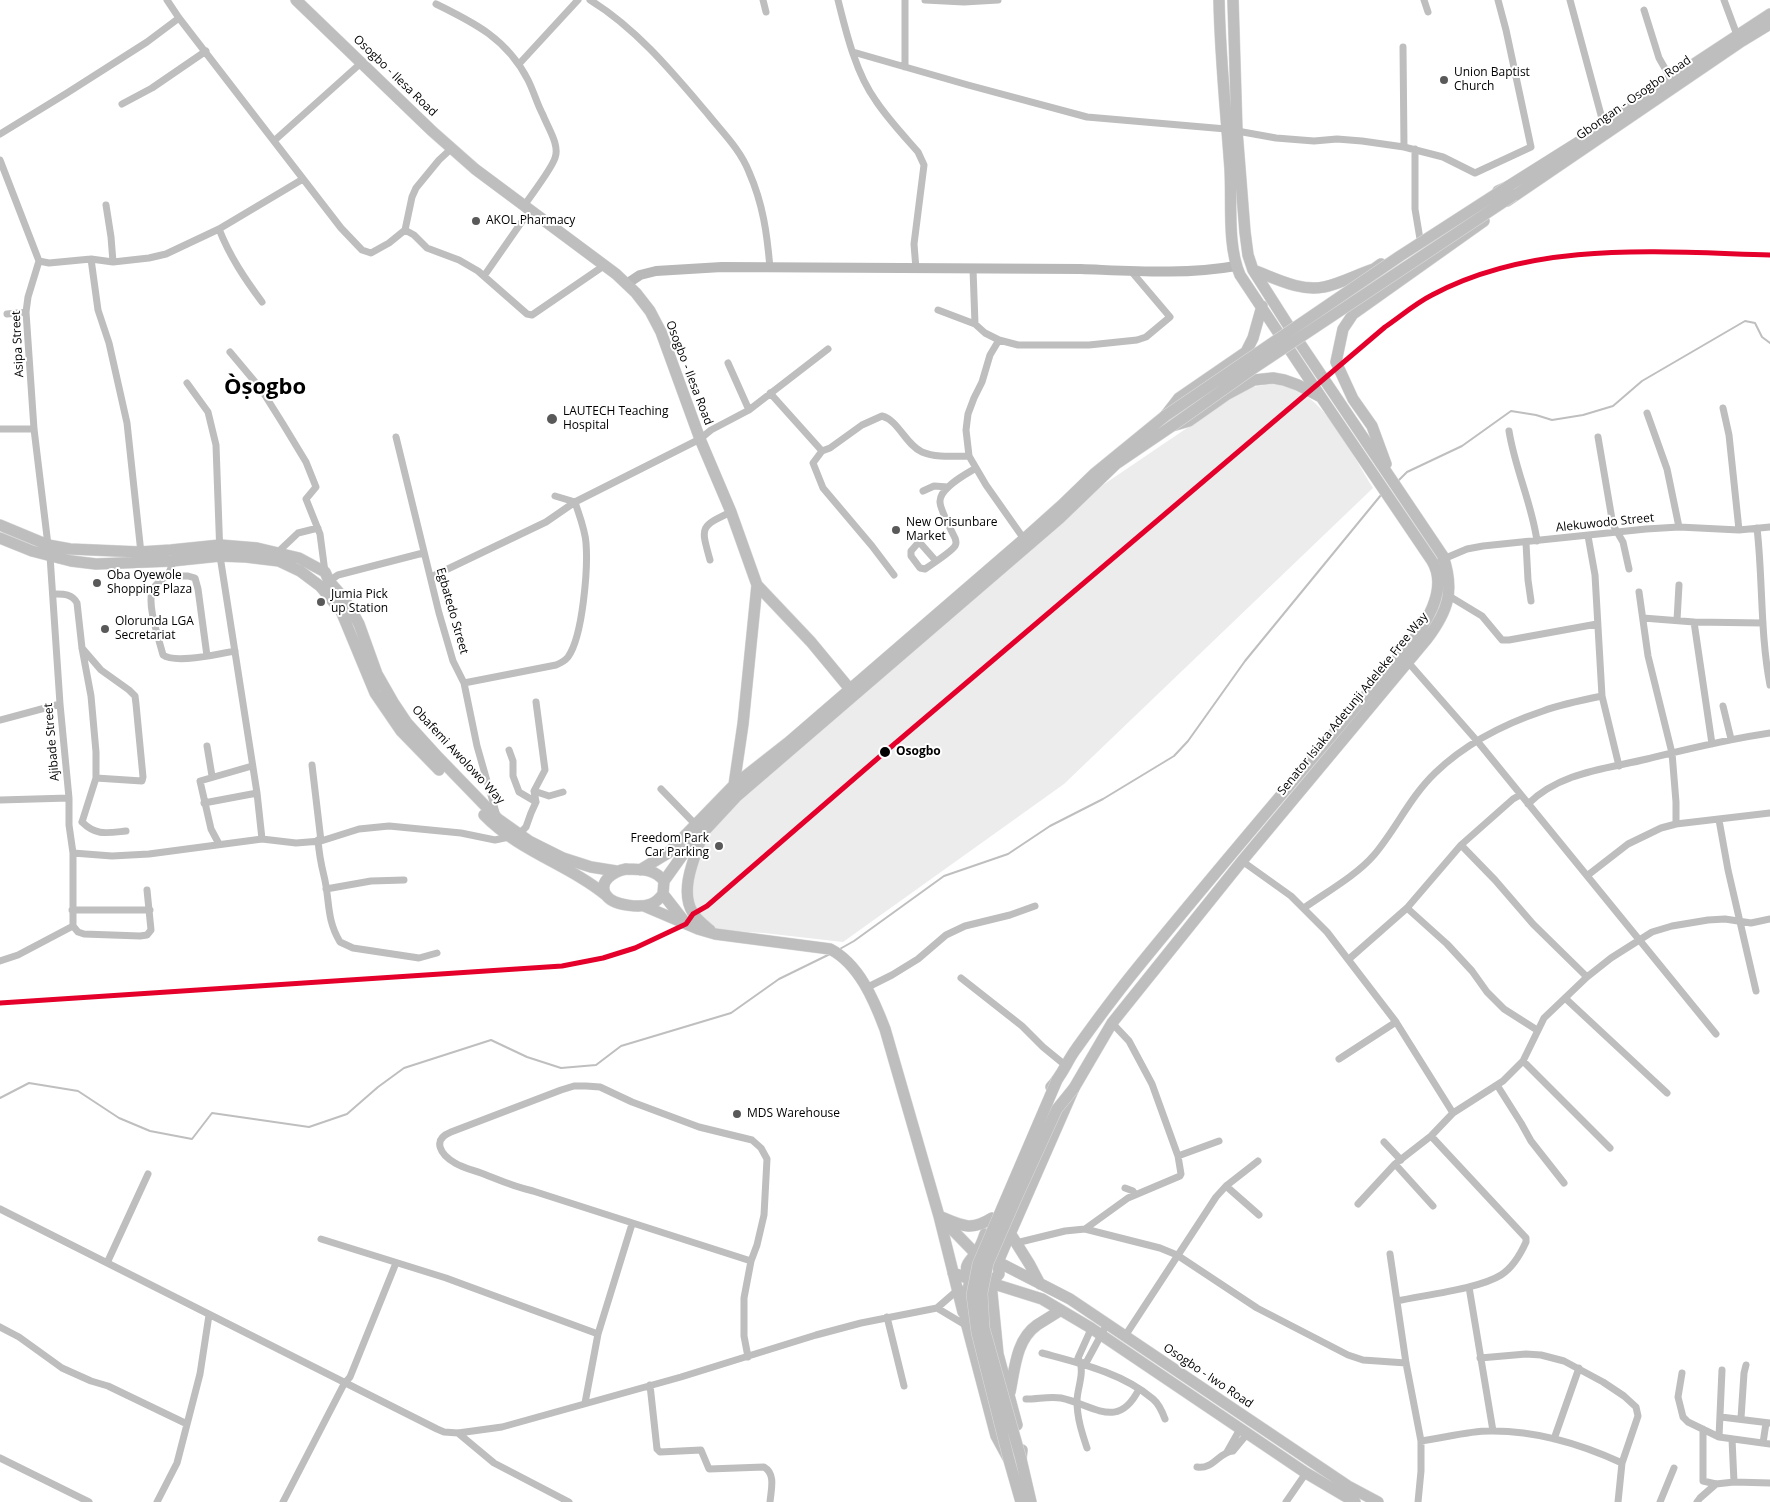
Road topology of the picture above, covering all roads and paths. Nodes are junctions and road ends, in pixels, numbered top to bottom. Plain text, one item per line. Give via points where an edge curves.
1 (168, 0) edge
2 (296, 0) edge
3 (578, 0) edge
4 (590, 0) edge
5 (763, 0) edge
6 (838, 0) edge
7 (905, 0) edge
8 (925, 0) edge
9 (998, 0) edge
10 (1219, 0) edge
11 (1233, 0) edge
12 (1424, 0) edge
13 (1498, 0) edge
14 (1570, 0) edge
15 (1724, 0) edge
16 (436, 4) dead end
17 (1644, 10) dead end
18 (766, 12) dead end
19 (1428, 12) dead end
20 (1770, 14) edge
21 (179, 18) junction
22 (1770, 24) edge
23 (1737, 35) junction
24 (1403, 48) dead end
25 (206, 51) junction
26 (853, 52) junction
27 (361, 63) junction
28 (519, 64) junction
29 (905, 67) junction
30 (1671, 78) junction
31 (122, 104) dead end
32 (1604, 126) junction
33 (1232, 130) junction
34 (0, 134) edge
35 (275, 140) junction
36 (1404, 147) junction
37 (452, 148) junction
38 (1415, 149) junction
39 (0, 160) edge
40 (303, 179) junction
41 (1510, 191) junction
42 (106, 205) dead end
43 (527, 208) junction
44 (219, 229) junction
45 (405, 230) junction
46 (1420, 239) junction
47 (91, 259) junction
48 (39, 261) junction
49 (113, 262) junction
50 (605, 265) junction
51 (1236, 266) junction
52 (770, 268) junction
53 (916, 269) junction
54 (973, 269) junction
55 (1253, 270) junction
56 (1131, 271) junction
57 (484, 276) junction
58 (628, 283) junction
59 (262, 302) dead end
60 (1262, 306) junction
61 (938, 310) dead end
62 (26, 312) junction
63 (7, 314) dead end
64 (976, 324) junction
65 (999, 340) junction
66 (828, 349) dead end
67 (230, 352) dead end
68 (728, 363) dead end
69 (187, 382) dead end
70 (770, 393) junction
71 (1321, 397) junction
72 (1723, 408) dead end
73 (749, 410) junction
74 (1647, 413) dead end
75 (1165, 416) junction
76 (1172, 426) junction
77 (0, 429) edge
78 (34, 429) junction
79 (1509, 432) dead end
80 (1598, 436) dead end
81 (396, 437) dead end
82 (700, 440) junction
83 (822, 451) junction
84 (968, 456) junction
85 (976, 468) junction
86 (1386, 478) junction
87 (948, 487) junction
88 (922, 490) dead end
89 (555, 496) dead end
90 (575, 502) junction
91 (731, 512) junction
92 (0, 525) edge
93 (1679, 527) junction
94 (1770, 527) edge
95 (318, 528) junction
96 (1757, 528) junction
97 (1739, 530) junction
98 (1618, 532) junction
99 (1588, 536) junction
100 (0, 538) edge
101 (1024, 539) junction
102 (1537, 541) junction
103 (1526, 543) junction
104 (49, 545) junction
105 (220, 550) junction
106 (278, 552) junction
107 (423, 552) junction
108 (142, 557) junction
109 (710, 560) dead end
110 (172, 561) junction
111 (936, 561) dead end
112 (1439, 561) junction
113 (1628, 569) dead end
114 (894, 574) dead end
115 (168, 576) junction
116 (327, 577) junction
117 (431, 577) junction
118 (757, 585) junction
119 (1678, 585) dead end
120 (1639, 592) dead end
121 (52, 594) junction
122 (1449, 596) junction
123 (1531, 601) dead end
124 (1643, 618) junction
125 (1677, 620) junction
126 (1694, 622) junction
127 (1763, 623) junction
128 (1597, 624) junction
129 (82, 648) junction
130 (235, 651) junction
131 (207, 656) junction
132 (1404, 658) junction
133 (464, 683) junction
134 (1770, 685) edge
135 (853, 692) junction
136 (1602, 696) junction
137 (536, 702) dead end
138 (60, 704) junction
139 (1723, 706) dead end
140 (0, 720) edge
141 (1770, 733) edge
142 (1730, 739) junction
143 (1478, 742) junction
144 (1712, 744) junction
145 (207, 746) dead end
146 (509, 750) dead end
147 (1672, 753) junction
148 (312, 765) dead end
149 (252, 766) junction
150 (1619, 766) junction
151 (212, 776) junction
152 (96, 778) junction
153 (734, 785) junction
154 (661, 789) dead end
155 (534, 792) junction
156 (563, 792) dead end
157 (257, 793) junction
158 (1520, 795) junction
159 (68, 798) junction
160 (0, 800) edge
161 (536, 802) junction
162 (204, 803) junction
163 (1528, 804) junction
164 (1770, 813) edge
165 (498, 819) junction
166 (1719, 820) junction
167 (82, 822) junction
168 (1676, 824) junction
169 (69, 825) junction
170 (700, 828) junction
171 (126, 831) dead end
172 (514, 836) junction
173 (262, 839) junction
174 (320, 840) junction
175 (219, 844) junction
176 (1462, 845) junction
177 (73, 852) junction
178 (1242, 861) junction
179 (640, 870) junction
180 (616, 871) junction
181 (1588, 876) junction
182 (404, 880) dead end
183 (664, 880) junction
184 (326, 889) junction
185 (147, 890) dead end
186 (663, 894) junction
187 (607, 896) junction
188 (644, 906) junction
189 (1035, 906) dead end
190 (1304, 908) junction
191 (1407, 908) junction
192 (72, 910) junction
193 (150, 910) junction
194 (1770, 919) edge
195 (1739, 922) junction
196 (685, 923) junction
197 (1174, 924) junction
198 (73, 926) junction
199 (1184, 931) junction
200 (715, 934) junction
201 (1639, 939) junction
202 (437, 953) dead end
203 (1349, 959) junction
204 (0, 961) edge
205 (1587, 977) junction
206 (961, 978) dead end
207 (866, 988) junction
208 (1756, 991) dead end
209 (1565, 998) junction
210 (1396, 1022) junction
211 (1112, 1023) junction
212 (1537, 1030) junction
213 (1716, 1034) dead end
214 (1339, 1058) dead end
215 (1523, 1061) junction
216 (1065, 1065) junction
217 (1057, 1080) junction
218 (1497, 1085) junction
219 (1074, 1088) junction
220 (1667, 1093) dead end
221 (1453, 1113) junction
222 (1430, 1136) junction
223 (1219, 1141) dead end
224 (1384, 1142) dead end
225 (1610, 1148) dead end
226 (1178, 1156) junction
227 (1258, 1161) dead end
228 (1398, 1162) junction
229 (148, 1174) dead end
230 (1564, 1183) dead end
231 (1226, 1186) junction
232 (1358, 1204) dead end
233 (1434, 1206) dead end
234 (0, 1209) edge
235 (1259, 1215) dead end
236 (939, 1216) junction
237 (992, 1218) junction
238 (632, 1224) junction
239 (1085, 1229) junction
240 (987, 1230) junction
241 (321, 1239) dead end
242 (1011, 1239) junction
243 (976, 1254) junction
244 (1390, 1254) dead end
245 (1178, 1255) junction
246 (751, 1261) junction
247 (998, 1262) junction
248 (107, 1263) junction
249 (396, 1263) junction
250 (953, 1273) junction
251 (970, 1279) junction
252 (992, 1283) junction
253 (1040, 1284) junction
254 (1468, 1286) junction
255 (957, 1290) junction
256 (1397, 1301) junction
257 (938, 1308) junction
258 (1061, 1310) junction
259 (209, 1315) junction
260 (887, 1317) junction
261 (1102, 1320) junction
262 (966, 1323) junction
263 (0, 1327) edge
264 (1096, 1332) junction
265 (598, 1334) junction
266 (1125, 1336) junction
267 (1042, 1353) dead end
268 (748, 1357) junction
269 (1480, 1358) junction
270 (1406, 1363) junction
271 (1082, 1364) junction
272 (1746, 1365) dead end
273 (1579, 1368) junction
274 (1722, 1370) dead end
275 (1682, 1373) dead end
276 (344, 1384) junction
277 (650, 1385) junction
278 (904, 1386) dead end
279 (1139, 1389) junction
280 (1010, 1396) junction
281 (1026, 1399) dead end
282 (1077, 1402) junction
283 (585, 1403) junction
284 (1721, 1417) junction
285 (1741, 1418) junction
286 (1165, 1419) dead end
287 (1768, 1423) edge
288 (187, 1424) junction
289 (1703, 1429) junction
290 (1493, 1430) junction
291 (1244, 1431) junction
292 (458, 1433) junction
293 (1720, 1436) junction
294 (1554, 1439) junction
295 (1732, 1439) junction
296 (1421, 1441) junction
297 (1767, 1443) edge
298 (1088, 1448) dead end
299 (0, 1458) edge
300 (1015, 1460) junction
301 (1622, 1463) junction
302 (1197, 1467) dead end
303 (1674, 1468) dead end
304 (1306, 1472) junction
305 (1734, 1482) junction
306 (1770, 1483) edge
307 (1716, 1484) junction
308 (90, 1502) edge
309 (157, 1502) edge
310 (283, 1502) edge
311 (569, 1502) edge
312 (770, 1502) edge
313 (1021, 1502) edge
314 (1031, 1502) edge
315 (1286, 1502) edge
316 (1355, 1502) edge
317 (1378, 1502) edge
318 (1418, 1502) edge
319 (1618, 1502) edge
320 (1660, 1502) edge
321 (1697, 1502) edge

1 - 21 street
2 - 27 main road, Osogbo - Ilesa Road
3 - 28 street
4 - 52 street via 629,30 669,68 736,147 749,170 759,199 767,231
5 - 18 street
6 - 26 street
7 - 29 street
8 - 9 street
10 - 33 main road
11 - 33 main road
12 - 19 street
13 - 38 street via 1531,148 1475,173 1443,157
14 - 32 street
15 - 23 street
16 - 28 street via 493,36
17 - 30 street via 1660,58
20 - 23 main road, Gbongan - Osogbo Road
21 - 25 street
21 - 34 street via 67,94
22 - 41 main road, Gbongan - Osogbo Road via 1620,125
23 - 30 main road, Gbongan - Osogbo Road
24 - 36 street
25 - 31 street
25 - 35 street
26 - 29 street
26 - 53 street via 875,101 918,152 924,165 914,244
27 - 35 street
27 - 37 main road, Osogbo - Ilesa Road
28 - 43 street via 556,148 556,158
29 - 33 street via 1087,117
30 - 32 main road, Gbongan - Osogbo Road
32 - 41 main road, Gbongan - Osogbo Road
33 - 36 street via 1276,138 1337,139
33 - 51 main road via 1230,170
33 - 55 main road via 1248,255
35 - 40 street
36 - 38 street
37 - 43 main road, Osogbo - Ilesa Road
37 - 45 street via 416,188
38 - 46 street
39 - 48 street
40 - 44 street
40 - 45 street via 341,228 365,252 370,253 389,243
41 - 46 main road via 1485,196
41 - 75 main road, bridge via 1400,256
41 - 76 main road, bridge
41 - 86 main road via 1478,225 1353,314 1343,329 1336,362 1353,399 1372,426 1381,447
42 - 49 street
43 - 50 main road, Osogbo - Ilesa Road
43 - 57 street
44 - 49 street via 166,254
44 - 59 street via 240,272
45 - 57 street via 427,248 459,260
46 - 55 main road via 1374,269 1324,287 1290,284
47 - 48 street
47 - 49 street
47 - 108 street via 98,310 127,423
48 - 62 street, Asipa Street
50 - 57 street via 532,315
50 - 58 main road, Osogbo - Ilesa Road
51 - 56 street via 1212,270
51 - 60 main road
52 - 53 street
52 - 58 street via 656,271
53 - 54 street
54 - 56 street
54 - 64 street
55 - 86 main road
56 - 65 street via 1170,317 1146,337 1089,346 1018,345
58 - 82 main road, Osogbo - Ilesa Road via 650,312 660,332
60 - 71 main road
60 - 75 main road via 1246,352 1179,398
61 - 64 street
62 - 63 street
62 - 78 street, Asipa Street
64 - 65 street
65 - 84 street via 990,355 968,414
66 - 70 street
67 - 95 street via 261,389 306,462 316,487 306,499
68 - 73 street
69 - 105 street via 208,412 214,438
70 - 73 street
70 - 83 street
71 - 76 main road via 1284,380 1263,378 1244,385 1189,421
71 - 86 main road
72 - 97 street
73 - 82 street
74 - 93 street via 1667,469
75 - 101 main road via 1094,474
76 - 135 main road via 1116,464 1060,518
77 - 78 street
78 - 104 street, Asipa Street
79 - 102 street
80 - 98 street via 1613,525
81 - 107 street, Egbatedo Street
82 - 90 street
82 - 91 main road, Osogbo - Ilesa Road
83 - 84 street via 882,416 893,422 909,443 922,452 938,456
83 - 114 street via 813,463 823,488
84 - 85 street
85 - 87 street
85 - 101 street
86 - 112 main road, Senator Isiaka Adetunji Adeleke Free Way
87 - 88 street via 934,486
87 - 111 street via 939,502 956,544
89 - 90 street
90 - 117 street via 546,522
90 - 133 street via 586,541 587,563 576,640 568,658 556,665
91 - 109 street via 705,527 703,532
91 - 118 main road, Osogbo - Ilesa Road
92 - 104 main road, Obafemi Awolowo Way
93 - 97 street, Alekuwodo Street
93 - 98 street, Alekuwodo Street
94 - 96 street, Alekuwodo Street
95 - 106 street via 298,533
95 - 116 street
96 - 97 street, Alekuwodo Street
96 - 127 street
98 - 99 street, Alekuwodo Street
98 - 113 street
99 - 102 street, Alekuwodo Street
99 - 128 street via 1595,575
100 - 104 main road, Obafemi Awolowo Way via 32,551
101 - 135 main road
102 - 103 street, Alekuwodo Street
103 - 112 street, Alekuwodo Street via 1466,549
103 - 123 street
104 - 108 main road, Obafemi Awolowo Way
104 - 121 street, Ajibade Street
105 - 106 main road, Obafemi Awolowo Way via 257,548
105 - 108 main road, Obafemi Awolowo Way via 171,550
105 - 110 main road, Obafemi Awolowo Way
105 - 130 street
105 - 172 main road, Obafemi Awolowo Way via 279,562 300,570 320,586 340,611 375,693 401,731 495,827
106 - 116 main road, Obafemi Awolowo Way via 299,558
107 - 116 street
107 - 117 street, Egbatedo Street
108 - 110 main road, Obafemi Awolowo Way
110 - 115 street
112 - 122 main road, Senator Isiaka Adetunji Adeleke Free Way via 1449,576
112 - 132 main road, Senator Isiaka Adetunji Adeleke Free Way via 1434,605
115 - 131 street via 195,578
115 - 131 street via 158,583 151,604 163,655 171,659
116 - 165 main road, Obafemi Awolowo Way via 353,613 377,674 407,723
117 - 133 street, Egbatedo Street via 439,613
118 - 135 main road
118 - 153 main road, Osogbo - Ilesa Road
119 - 125 street
120 - 124 street
121 - 129 street via 68,595 75,600
121 - 138 street, Ajibade Street
122 - 128 street via 1482,616 1502,640
122 - 132 main road, Senator Isiaka Adetunji Adeleke Free Way via 1439,623
124 - 125 street
124 - 147 street via 1648,656
125 - 126 street
126 - 127 street
126 - 144 street
127 - 134 street
128 - 136 street
129 - 152 street via 92,696
129 - 152 street via 101,670 135,696 136,704 142,781
130 - 131 street
130 - 149 street
132 - 143 street
132 - 178 main road, Senator Isiaka Adetunji Adeleke Free Way
132 - 197 main road, Senator Isiaka Adetunji Adeleke Free Way via 1229,856
133 - 165 street, Egbatedo Street via 477,746
135 - 153 main road
135 - 170 main road
136 - 143 street via 1544,710
136 - 150 street
137 - 155 street via 545,770
138 - 140 street
138 - 159 street, Ajibade Street
139 - 142 street
141 - 142 street
142 - 144 street
143 - 158 street
143 - 190 street via 1458,753 1434,773 1369,860
144 - 147 street
145 - 151 street
146 - 161 street via 519,792
147 - 150 street
147 - 168 street
148 - 174 street
149 - 151 street
149 - 157 street
150 - 163 street via 1584,772 1561,782
151 - 162 street via 200,781
152 - 167 street
153 - 170 main road
154 - 170 street
155 - 156 street via 549,796
155 - 161 street
157 - 162 street
157 - 173 street
158 - 163 street
158 - 176 street
159 - 160 street
159 - 169 street, Ajibade Street
161 - 172 street via 526,826
162 - 175 street
163 - 181 street
164 - 166 street
165 - 172 main road, Obafemi Awolowo Way
166 - 168 street
166 - 195 street
167 - 169 street
167 - 171 street via 96,832
168 - 181 street via 1628,844
169 - 177 street, Ajibade Street
170 - 179 main road
170 - 183 main road
170 - 200 main road via 691,868 689,904 696,918
172 - 174 street via 495,840 389,826 360,829
172 - 180 main road, Obafemi Awolowo Way via 563,858
172 - 187 main road via 533,852
173 - 174 street via 296,843
173 - 175 street
174 - 184 street via 319,860
175 - 177 street via 112,856
176 - 191 street
176 - 205 street via 1533,924
177 - 192 street, Ajibade Street
178 - 190 street
178 - 199 main road, Senator Isiaka Adetunji Adeleke Free Way
179 - 180 main road
179 - 183 main road via 654,871
180 - 187 main road via 606,882
181 - 201 street
182 - 184 street via 371,881
183 - 186 main road
184 - 202 street via 329,917 340,942 353,948 420,958
185 - 193 street
186 - 188 main road
186 - 196 main road
187 - 188 main road via 621,903
188 - 196 main road
189 - 207 street via 1010,916 965,926 946,936 918,959
190 - 203 street
191 - 203 street
191 - 212 street via 1447,944 1504,1009
192 - 193 street
192 - 198 street, Ajibade Street
193 - 198 street via 151,930 146,935 84,934
194 - 195 street
195 - 201 street via 1708,920 1672,926
195 - 208 street
196 - 200 main road
197 - 199 main road
197 - 216 main road, Senator Isiaka Adetunji Adeleke Free Way via 1108,1004
198 - 204 street
199 - 211 main road, Senator Isiaka Adetunji Adeleke Free Way
200 - 207 main road via 835,952 845,959
201 - 205 street
201 - 213 street
203 - 210 street
205 - 209 street
206 - 216 street
207 - 236 main road via 885,1029
209 - 212 street via 1544,1018
209 - 220 street
210 - 214 street
210 - 221 street
211 - 219 main road, Senator Isiaka Adetunji Adeleke Free Way
211 - 226 street via 1129,1041 1152,1084
212 - 215 street
215 - 218 street
215 - 225 street
216 - 217 main road, Senator Isiaka Adetunji Adeleke Free Way
217 - 237 main road via 1043,1100
217 - 300 main road, bridge via 978,1264 972,1295 977,1334
218 - 221 street
218 - 230 street via 1531,1141
219 - 242 main road
219 - 300 main road, bridge via 1057,1109 1015,1201 988,1263 982,1293 984,1328
221 - 222 street
222 - 228 street
222 - 254 street via 1526,1238 1502,1275
223 - 226 street
224 - 228 street
226 - 239 street via 1180,1176 1131,1196
227 - 231 street
228 - 232 street
228 - 233 street
229 - 248 street
231 - 235 street
231 - 245 street
234 - 248 street
236 - 237 main road via 972,1227
236 - 243 main road
236 - 250 main road
237 - 240 main road
238 - 246 street
238 - 246 street via 510,1186 455,1163 444,1155 440,1140 444,1134 574,1086 600,1088 699,1127 752,1140 767,1160 764,1215
238 - 265 street
239 - 242 street
239 - 245 street
240 - 242 main road via 998,1240
240 - 243 main road
241 - 249 street
242 - 247 main road
242 - 253 main road
243 - 247 main road via 989,1254
243 - 251 main road via 967,1265
244 - 256 street
245 - 266 street
245 - 270 street via 1257,1308 1348,1355 1363,1360
246 - 268 street via 743,1318
247 - 252 main road via 999,1274
247 - 253 main road, Osogbo - Iwo Road
248 - 259 street
249 - 265 street
249 - 276 street via 350,1377
250 - 251 main road
250 - 255 main road
251 - 252 main road via 978,1285
251 - 255 street
251 - 262 main road
252 - 258 main road, Osogbo - Iwo Road via 1042,1299
252 - 280 main road via 998,1354
253 - 261 main road, Osogbo - Iwo Road
254 - 256 street
254 - 269 street
255 - 257 street
255 - 262 main road
256 - 270 street
257 - 260 street
257 - 262 street
258 - 264 main road, Osogbo - Iwo Road
258 - 280 main road via 1036,1326 1021,1344
259 - 276 street
259 - 288 street via 200,1374
260 - 268 street
260 - 278 street
261 - 264 street
261 - 264 street
261 - 266 main road, Osogbo - Iwo Road
262 - 300 main road via 996,1436
263 - 288 street via 62,1368
264 - 271 street via 1087,1361
264 - 271 street via 1078,1358
264 - 291 main road, Osogbo - Iwo Road
265 - 283 street
266 - 317 main road, Osogbo - Iwo Road via 1348,1486
267 - 271 street
268 - 277 street
269 - 273 street via 1541,1355
269 - 290 street
270 - 296 street
271 - 279 street via 1102,1370
271 - 282 street
272 - 285 street
273 - 294 street
273 - 301 street via 1636,1407 1638,1416
274 - 284 street
275 - 289 street via 1678,1398 1683,1417
276 - 292 street via 436,1429
276 - 310 street
277 - 283 street
277 - 312 street via 660,1452 701,1450 709,1469 764,1467 772,1479
279 - 282 street via 1134,1400 1115,1413
279 - 286 street via 1154,1399
280 - 300 main road via 1022,1448
281 - 282 street via 1048,1397
282 - 298 street via 1079,1422
283 - 292 street via 502,1427
284 - 285 street
284 - 293 street
285 - 287 street
287 - 297 street
288 - 309 street via 176,1462
289 - 293 street
289 - 307 street via 1703,1481
290 - 294 street
290 - 296 street
291 - 302 street via 1228,1452 1212,1465
291 - 304 main road, Osogbo - Iwo Road
292 - 311 street via 494,1463
293 - 295 street
294 - 301 street
295 - 297 street
295 - 305 street
296 - 318 street
299 - 308 street
300 - 313 main road
300 - 314 main road
301 - 319 street
303 - 320 street
304 - 315 street
304 - 316 main road, Osogbo - Iwo Road
305 - 306 street
305 - 307 street
307 - 321 street

